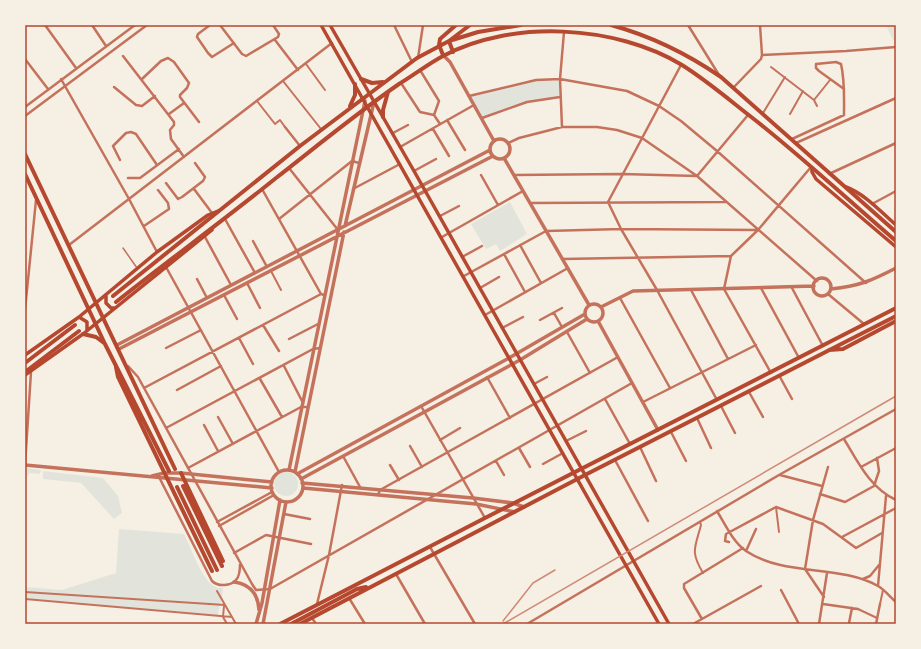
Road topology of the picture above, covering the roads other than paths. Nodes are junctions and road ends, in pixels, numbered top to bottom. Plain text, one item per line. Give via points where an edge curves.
1 (45, 25) edge
2 (92, 25) edge
3 (135, 25) edge
4 (147, 25) edge
5 (210, 25) edge
6 (220, 25) edge
7 (273, 25) edge
8 (321, 25) edge
9 (330, 25) edge
10 (394, 25) edge
11 (424, 25) edge
12 (456, 25) edge
13 (470, 25) edge
14 (521, 25) edge
15 (611, 25) edge
16 (688, 25) edge
17 (760, 25) edge
18 (139, 31) junction
19 (564, 31) junction
20 (274, 40) junction
21 (449, 41) junction
22 (234, 43) junction
23 (332, 43) junction
24 (439, 45) junction
25 (106, 46) junction
26 (896, 47) edge
27 (453, 52) junction
28 (443, 55) junction
29 (762, 55) junction
30 (123, 56) dead end
31 (25, 58) edge
32 (417, 58) junction
33 (412, 62) junction
34 (450, 62) junction
35 (306, 64) junction
36 (682, 65) junction
37 (771, 67) dead end
38 (76, 68) junction
39 (298, 70) junction
40 (420, 70) junction
41 (721, 77) junction
42 (785, 78) junction
43 (61, 79) junction
44 (142, 79) junction
45 (361, 79) junction
46 (560, 79) junction
47 (830, 80) junction
48 (283, 81) junction
49 (385, 82) junction
50 (401, 83) junction
51 (355, 84) junction
52 (66, 86) junction
53 (114, 87) dead end
54 (734, 87) junction
55 (48, 89) junction
56 (844, 89) junction
57 (326, 90) dead end
58 (803, 91) junction
59 (388, 92) junction
60 (369, 93) junction
61 (155, 96) junction
62 (468, 96) junction
63 (560, 97) junction
64 (896, 98) edge
65 (364, 100) junction
66 (814, 100) junction
67 (257, 101) junction
68 (374, 102) junction
69 (184, 103) junction
70 (368, 106) junction
71 (474, 106) junction
72 (659, 106) junction
73 (817, 106) dead end
74 (25, 107) edge
75 (348, 109) junction
76 (363, 110) junction
77 (372, 113) junction
78 (763, 113) junction
79 (169, 114) junction
80 (790, 114) dead end
81 (434, 115) junction
82 (748, 115) junction
83 (25, 116) edge
84 (383, 117) junction
85 (481, 118) junction
86 (447, 120) junction
87 (199, 122) dead end
88 (440, 124) junction
89 (408, 125) dead end
90 (285, 127) joint
91 (562, 127) junction
92 (433, 128) junction
93 (321, 130) junction
94 (393, 133) junction
95 (642, 138) junction
96 (791, 139) junction
97 (494, 141) junction
98 (508, 143) junction
99 (795, 143) junction
100 (896, 143) edge
101 (300, 146) junction
102 (400, 147) junction
103 (179, 149) junction
104 (465, 150) dead end
105 (490, 150) junction
106 (717, 151) junction
107 (25, 154) edge
108 (449, 156) dead end
109 (493, 156) junction
110 (184, 157) junction
111 (504, 158) junction
112 (436, 159) dead end
113 (120, 160) dead end
114 (352, 161) junction
115 (195, 163) dead end
116 (360, 163) junction
117 (400, 164) junction
118 (157, 165) junction
119 (289, 168) junction
120 (812, 168) junction
121 (414, 171) junction
122 (25, 174) edge
123 (622, 174) junction
124 (829, 174) junction
125 (481, 175) dead end
126 (514, 175) junction
127 (697, 176) junction
128 (128, 178) dead end
129 (166, 183) dead end
130 (842, 185) junction
131 (422, 186) junction
132 (194, 189) junction
133 (262, 189) junction
134 (158, 190) dead end
135 (353, 190) junction
136 (414, 190) junction
137 (425, 191) junction
138 (523, 191) junction
139 (896, 191) edge
140 (309, 195) junction
141 (417, 195) junction
142 (36, 199) junction
143 (130, 199) junction
144 (608, 202) junction
145 (727, 202) junction
146 (530, 203) junction
147 (779, 204) junction
148 (872, 204) junction
149 (498, 205) junction
150 (459, 206) dead end
151 (379, 208) junction
152 (221, 210) junction
153 (212, 213) junction
154 (382, 213) junction
155 (439, 217) junction
156 (225, 219) junction
157 (279, 219) junction
158 (219, 223) junction
159 (896, 225) edge
160 (144, 226) junction
161 (344, 226) junction
162 (621, 229) junction
163 (338, 230) junction
164 (758, 230) junction
165 (546, 231) junction
166 (896, 232) edge
167 (344, 233) junction
168 (449, 233) junction
169 (205, 237) junction
170 (336, 237) junction
171 (442, 237) junction
172 (252, 241) dead end
173 (896, 241) edge
174 (69, 245) junction
175 (520, 245) junction
176 (482, 246) dead end
177 (896, 247) edge
178 (123, 248) dead end
179 (297, 251) junction
180 (157, 252) junction
181 (504, 254) junction
182 (300, 256) junction
183 (731, 256) junction
184 (462, 257) junction
185 (637, 258) junction
186 (562, 260) junction
187 (166, 267) junction
188 (267, 267) junction
189 (137, 268) junction
190 (568, 268) junction
191 (896, 268) edge
192 (271, 271) junction
193 (471, 272) junction
194 (255, 273) junction
195 (464, 276) junction
196 (499, 277) dead end
197 (197, 279) dead end
198 (817, 281) junction
199 (246, 283) junction
200 (541, 283) junction
201 (867, 283) junction
202 (231, 286) junction
203 (814, 286) junction
204 (480, 288) junction
205 (761, 288) junction
206 (792, 288) junction
207 (724, 289) junction
208 (831, 289) junction
209 (281, 290) dead end
210 (657, 290) junction
211 (692, 290) junction
212 (525, 292) junction
213 (828, 294) junction
214 (224, 295) junction
215 (323, 295) junction
216 (106, 296) junction
217 (113, 296) dead end
218 (620, 297) junction
219 (207, 298) junction
220 (116, 302) dead end
221 (96, 303) junction
222 (589, 305) junction
223 (601, 307) junction
224 (115, 308) junction
225 (189, 308) junction
226 (260, 308) dead end
227 (562, 308) dead end
228 (896, 308) edge
229 (89, 309) junction
230 (25, 310) edge
231 (492, 310) junction
232 (191, 312) junction
233 (554, 313) junction
234 (485, 314) junction
235 (585, 314) junction
236 (896, 316) edge
237 (78, 317) junction
238 (523, 317) dead end
239 (103, 318) junction
240 (237, 319) dead end
241 (587, 319) junction
242 (540, 320) dead end
243 (598, 321) junction
244 (896, 321) edge
245 (95, 323) junction
246 (318, 324) junction
247 (75, 325) dead end
248 (263, 325) junction
249 (865, 325) junction
250 (502, 328) junction
251 (562, 328) junction
252 (201, 330) junction
253 (79, 331) dead end
254 (567, 332) junction
255 (84, 333) junction
256 (239, 338) junction
257 (289, 339) dead end
258 (105, 344) junction
259 (756, 345) junction
260 (823, 346) junction
261 (118, 347) junction
262 (166, 348) dead end
263 (320, 348) junction
264 (313, 349) junction
265 (829, 350) junction
266 (278, 351) dead end
267 (213, 352) junction
268 (517, 353) junction
269 (25, 355) edge
270 (618, 357) junction
271 (509, 358) junction
272 (728, 359) junction
273 (799, 359) junction
274 (520, 360) junction
275 (25, 363) edge
276 (126, 363) junction
277 (792, 363) junction
278 (253, 364) dead end
279 (512, 364) junction
280 (116, 365) junction
281 (221, 366) junction
282 (284, 366) junction
283 (795, 368) junction
284 (31, 372) junction
285 (702, 372) junction
286 (590, 373) junction
287 (771, 373) junction
288 (25, 374) edge
289 (487, 377) junction
290 (547, 377) dead end
291 (780, 377) junction
292 (260, 379) junction
293 (633, 383) junction
294 (534, 385) junction
295 (458, 386) junction
296 (144, 388) junction
297 (670, 388) junction
298 (177, 390) dead end
299 (235, 392) junction
300 (462, 392) junction
301 (749, 392) junction
302 (605, 399) junction
303 (792, 399) dead end
304 (542, 400) junction
305 (718, 400) junction
306 (302, 401) junction
307 (643, 402) junction
308 (535, 404) junction
309 (421, 406) junction
310 (721, 406) junction
311 (301, 407) junction
312 (307, 407) junction
313 (896, 409) edge
314 (425, 413) junction
315 (763, 416) dead end
316 (218, 417) dead end
317 (282, 417) junction
318 (510, 418) junction
319 (696, 418) junction
320 (204, 425) dead end
321 (557, 426) junction
322 (166, 428) junction
323 (460, 428) dead end
324 (550, 430) junction
325 (586, 430) dead end
326 (658, 430) junction
327 (256, 431) junction
328 (670, 431) junction
329 (735, 433) dead end
330 (359, 439) junction
331 (844, 439) junction
332 (440, 440) junction
333 (566, 442) junction
334 (233, 444) junction
335 (630, 444) junction
336 (363, 446) junction
337 (410, 446) dead end
338 (640, 447) junction
339 (519, 448) junction
340 (711, 448) dead end
341 (896, 448) edge
342 (218, 451) junction
343 (447, 453) junction
344 (563, 453) junction
345 (343, 456) junction
346 (877, 458) junction
347 (615, 460) junction
348 (496, 461) junction
349 (686, 461) dead end
350 (544, 464) dead end
351 (25, 465) edge
352 (390, 465) dead end
353 (422, 467) junction
354 (530, 467) dead end
355 (828, 467) dead end
356 (861, 467) junction
357 (188, 468) junction
358 (175, 469) dead end
359 (581, 469) junction
360 (288, 470) junction
361 (169, 471) dead end
362 (279, 472) junction
363 (164, 473) junction
364 (181, 473) junction
365 (296, 473) junction
366 (574, 473) junction
367 (191, 475) junction
368 (504, 475) dead end
369 (584, 475) junction
370 (779, 475) junction
371 (159, 476) junction
372 (166, 478) junction
373 (577, 479) junction
374 (184, 480) junction
375 (398, 480) junction
376 (463, 480) junction
377 (194, 481) junction
378 (302, 481) junction
379 (656, 481) dead end
380 (272, 482) junction
381 (342, 485) junction
382 (183, 486) dead end
383 (822, 486) junction
384 (874, 486) junction
385 (177, 487) dead end
386 (360, 487) junction
387 (303, 488) junction
388 (342, 490) junction
389 (380, 490) junction
390 (273, 492) junction
391 (820, 494) junction
392 (378, 495) junction
393 (435, 495) junction
394 (886, 496) junction
395 (473, 498) junction
396 (280, 500) junction
397 (425, 500) junction
398 (896, 500) edge
399 (286, 502) junction
400 (514, 503) junction
401 (476, 504) junction
402 (524, 507) junction
403 (776, 507) junction
404 (504, 508) junction
405 (896, 508) edge
406 (717, 511) junction
407 (515, 512) junction
408 (284, 514) junction
409 (884, 514) junction
410 (485, 518) junction
411 (310, 519) dead end
412 (813, 520) junction
413 (648, 521) dead end
414 (700, 521) junction
415 (217, 522) junction
416 (219, 526) junction
417 (756, 529) dead end
418 (730, 532) junction
419 (779, 532) dead end
420 (882, 533) junction
421 (273, 536) junction
422 (842, 537) junction
423 (279, 538) junction
424 (729, 542) dead end
425 (311, 544) dead end
426 (430, 547) junction
427 (743, 548) junction
428 (746, 551) junction
429 (234, 552) junction
430 (434, 554) junction
431 (329, 555) junction
432 (634, 560) junction
433 (223, 561) dead end
434 (240, 563) junction
435 (880, 565) junction
436 (222, 566) dead end
437 (626, 566) junction
438 (805, 569) junction
439 (703, 573) junction
440 (827, 573) junction
441 (396, 574) junction
442 (863, 579) junction
443 (234, 582) junction
444 (761, 586) dead end
445 (878, 586) junction
446 (370, 587) junction
447 (270, 589) junction
448 (264, 590) junction
449 (781, 590) dead end
450 (883, 590) junction
451 (217, 591) dead end
452 (25, 592) edge
453 (824, 597) junction
454 (349, 598) junction
455 (25, 599) edge
456 (896, 602) edge
457 (317, 604) junction
458 (823, 604) junction
459 (880, 604) joint
460 (225, 605) junction
461 (852, 608) junction
462 (858, 609) joint
463 (259, 615) junction
464 (223, 617) junction
465 (232, 617) junction
466 (312, 618) junction
467 (878, 618) junction
468 (702, 619) junction
469 (849, 623) edge
470 (227, 624) edge
471 (236, 624) edge
472 (256, 624) edge
473 (263, 624) edge
474 (280, 624) edge
475 (291, 624) edge
476 (300, 624) edge
477 (316, 624) edge
478 (365, 624) edge
479 (425, 624) edge
480 (475, 624) edge
481 (526, 624) edge
482 (659, 624) edge
483 (669, 624) edge
484 (693, 624) edge
485 (799, 624) edge
486 (819, 624) edge
487 (876, 624) edge

1 - 38 street
2 - 25 street
3 - 18 street
3 - 25 street
4 - 18 street
5 - 22 street via 197,36 212,57
6 - 22 street
7 - 20 street via 279,34
8 - 23 main road
9 - 45 main road
10 - 33 street
11 - 32 street
12 - 24 main road via 440,39
13 - 21 main road
14 - 21 main road via 478,32
15 - 41 main road via 659,41 700,62
16 - 41 street
17 - 29 street
18 - 52 street
19 - 27 main road via 506,35
19 - 36 main road via 587,32 612,38 646,48
19 - 46 street
20 - 22 street via 246,56
20 - 39 street
21 - 24 main road
21 - 27 main road
23 - 35 street
23 - 51 main road
24 - 28 main road
24 - 32 main road
25 - 38 street
26 - 29 street via 846,52
27 - 28 main road
27 - 34 street
28 - 34 street
28 - 40 main road
29 - 54 street
30 - 44 street
31 - 55 street
32 - 33 main road
33 - 49 main road
34 - 62 street
35 - 39 street
35 - 57 street
36 - 72 street
36 - 82 main road via 716,88
37 - 42 street
38 - 43 street
39 - 48 street
40 - 50 main road
40 - 81 street via 439,101
41 - 54 main road
42 - 58 street
42 - 78 street
43 - 52 street
43 - 55 street
44 - 61 street
44 - 69 street via 161,61 168,58 174,62 189,83 180,95
45 - 49 main road via 372,83
45 - 60 main road
46 - 62 street via 529,82
46 - 63 street
46 - 72 street via 627,91
47 - 56 street
47 - 56 street via 816,68 816,64 841,64
47 - 66 street
48 - 67 street
48 - 93 street
49 - 60 main road
50 - 59 main road
50 - 81 street via 420,112
51 - 65 main road
51 - 75 main road via 355,95
52 - 83 street
52 - 143 street
53 - 61 street via 136,105 142,106
54 - 78 main road
55 - 74 street
56 - 96 street via 844,115
58 - 66 street
58 - 80 street
59 - 68 main road
59 - 84 main road
60 - 65 main road
60 - 68 main road
61 - 79 street
62 - 71 street
63 - 85 street via 528,102
63 - 91 street
64 - 99 street
65 - 70 main road
65 - 75 main road
65 - 76 street
66 - 73 street
67 - 90 street via 275,124 280,120
67 - 110 street
68 - 70 main road
68 - 77 street
68 - 84 main road
69 - 79 street
69 - 87 street
70 - 76 main road
70 - 77 main road
71 - 85 street
71 - 86 street
72 - 95 street
72 - 106 street
75 - 93 main road
76 - 114 street
76 - 119 main road
77 - 116 street
77 - 117 main road
78 - 96 main road
79 - 103 street via 175,124 170,130 171,139
81 - 88 street
82 - 106 street
82 - 120 main road
84 - 94 main road
85 - 97 street
86 - 88 street
86 - 104 street
88 - 92 street
89 - 94 street
90 - 101 street
91 - 95 street via 611,129
91 - 98 street
92 - 102 street
92 - 108 street
93 - 101 main road
94 - 102 main road
95 - 123 street
95 - 127 street
96 - 99 main road
97 - 98 street via 500,139
97 - 105 street
98 - 111 street via 509,153
99 - 124 main road
100 - 124 street
101 - 152 main road
102 - 121 main road
103 - 110 street
103 - 118 street
105 - 109 street
105 - 131 street
106 - 127 street
106 - 147 street
107 - 174 main road
109 - 111 street
109 - 137 street
110 - 143 street
111 - 126 street
112 - 121 street
113 - 118 street via 113,146 126,133 131,132 136,134
114 - 116 street
114 - 140 street
114 - 163 street
115 - 132 street via 205,177
116 - 135 street
117 - 135 street
117 - 136 main road
118 - 128 street via 140,178
119 - 133 main road
119 - 140 street
120 - 147 street
120 - 173 main road
120 - 177 main road via 816,179
121 - 131 main road
122 - 142 main road
123 - 126 street
123 - 127 street
123 - 144 street
124 - 130 main road
125 - 149 street
126 - 138 street
127 - 145 street
129 - 132 street via 178,199
130 - 148 main road via 853,189
130 - 166 main road
131 - 136 street
131 - 137 main road
132 - 153 street
133 - 156 main road
133 - 157 street
134 - 160 street via 169,208
135 - 161 street
136 - 141 main road
136 - 151 street
137 - 141 street
137 - 155 main road
138 - 146 street
138 - 149 street
139 - 148 street
140 - 157 street
140 - 163 street
141 - 154 street
141 - 171 main road
142 - 229 main road
142 - 230 street
143 - 160 street
143 - 174 street
144 - 145 street
144 - 146 street
144 - 162 street
145 - 164 street
146 - 165 street
147 - 164 street
147 - 201 street
148 - 159 main road
149 - 168 street
150 - 155 street
151 - 154 street
151 - 161 street
152 - 153 main road
152 - 217 main road
153 - 180 main road
154 - 167 street
155 - 168 main road
156 - 158 main road
156 - 194 street
157 - 179 street
158 - 169 main road
158 - 220 main road
160 - 180 street
161 - 163 street
161 - 167 street
162 - 164 street
162 - 165 street
162 - 185 street
163 - 170 street
163 - 179 street
164 - 183 street
164 - 198 street
165 - 175 street
165 - 186 street
167 - 170 street
167 - 263 street
168 - 171 street
168 - 184 main road
169 - 187 main road
169 - 202 street
170 - 182 street
170 - 215 street
171 - 195 main road
172 - 188 street
174 - 221 main road
175 - 181 street
175 - 200 street
176 - 184 street
178 - 189 lane
179 - 182 street
179 - 188 street
180 - 189 main road
181 - 193 street
181 - 212 street
182 - 192 street
182 - 215 street
183 - 185 street
183 - 207 street
184 - 193 main road
185 - 186 street
185 - 210 street
186 - 190 street
187 - 224 main road
187 - 225 street
188 - 194 street
189 - 216 main road
190 - 200 street
190 - 222 street
191 - 201 street
192 - 199 street
192 - 209 street
193 - 195 street
193 - 204 main road
194 - 202 street
195 - 234 main road
196 - 204 street
197 - 219 street
198 - 203 street
198 - 208 street via 826,279
199 - 214 street
199 - 226 street
200 - 212 street
201 - 208 street
202 - 219 street
203 - 206 street
203 - 213 street via 815,292 819,295
204 - 231 main road
205 - 206 street
205 - 207 street
205 - 273 street
206 - 260 street
207 - 211 street
207 - 259 street
208 - 213 street
210 - 211 street
210 - 218 street via 633,291
210 - 285 street
211 - 272 street
212 - 231 street
213 - 249 street
214 - 232 street
214 - 240 street
215 - 246 street
215 - 248 street
216 - 221 main road
216 - 224 main road via 106,303
218 - 223 street
218 - 297 street
219 - 225 street
221 - 229 main road
221 - 239 main road
222 - 223 street via 594,303
222 - 235 street via 585,309
223 - 243 street via 603,313
224 - 239 main road
225 - 232 street
225 - 261 street
227 - 233 street
228 - 249 main road
229 - 237 main road
229 - 245 main road
231 - 234 street
231 - 250 main road
232 - 252 street
232 - 261 street
233 - 242 street
233 - 251 street
234 - 271 main road
235 - 241 street
235 - 251 street
236 - 265 main road
237 - 255 main road via 87,322
237 - 269 main road
238 - 250 street
239 - 245 main road
239 - 261 main road
241 - 243 street via 592,322
241 - 254 street
243 - 270 street
244 - 265 main road via 856,343 836,351
245 - 255 main road
245 - 258 main road
246 - 257 street
246 - 264 street
247 - 275 main road
248 - 256 street
248 - 266 street
249 - 260 main road
250 - 268 main road
251 - 268 street
252 - 262 street
252 - 267 street
253 - 288 main road
254 - 274 street
254 - 286 street
255 - 258 main road via 96,337
255 - 284 main road
256 - 267 street
256 - 278 street
258 - 280 main road
259 - 272 street
259 - 287 street
260 - 273 main road
261 - 276 main road
263 - 264 street
263 - 312 street
264 - 282 street
264 - 306 street
265 - 283 main road
267 - 281 street
267 - 296 street
268 - 271 street
268 - 274 main road
270 - 286 street
270 - 293 street
271 - 279 main road
271 - 295 street
272 - 285 street
273 - 277 main road
274 - 279 street
274 - 294 main road
276 - 296 street
276 - 358 main road
277 - 283 main road
277 - 287 main road
279 - 289 street
279 - 308 main road
280 - 361 main road
280 - 363 main road via 118,377
281 - 298 street
281 - 299 street
282 - 292 street
282 - 306 street
283 - 291 main road
284 - 288 main road
284 - 351 street
285 - 297 street
285 - 305 street
286 - 304 street
287 - 305 main road
289 - 300 street
289 - 318 street
290 - 294 street
291 - 301 main road
291 - 303 street
292 - 299 street
292 - 317 street
293 - 302 street
293 - 307 street
294 - 304 main road
295 - 300 street
295 - 309 street
296 - 322 street
297 - 307 street
299 - 322 street
299 - 327 street
300 - 314 street
301 - 310 main road
301 - 315 street
302 - 321 street
302 - 335 street
304 - 308 street
304 - 321 main road
305 - 326 main road
306 - 311 street
307 - 326 street
308 - 318 street
308 - 324 main road
309 - 314 street
309 - 330 street
310 - 319 main road
310 - 329 street
311 - 312 street
311 - 317 street
311 - 360 street
312 - 365 street
313 - 331 street
314 - 332 street
314 - 336 street
316 - 334 street
317 - 327 street
318 - 343 street
319 - 328 main road
319 - 340 street
320 - 342 street
321 - 324 street
321 - 333 main road
322 - 357 street
323 - 332 street
324 - 339 street
324 - 344 main road
325 - 333 street
326 - 335 main road
327 - 334 street
327 - 362 street
328 - 338 main road
328 - 349 street
330 - 336 street
330 - 365 street
331 - 356 street
331 - 370 street
332 - 343 street
333 - 359 main road
334 - 342 street
335 - 359 main road
336 - 345 street
337 - 353 street
338 - 347 main road
338 - 379 street
339 - 348 street
339 - 354 street
341 - 346 street
342 - 357 street
343 - 353 street
343 - 376 street
344 - 350 street
344 - 366 main road
345 - 378 street
345 - 386 street
346 - 356 street
346 - 384 street via 879,471
347 - 369 main road
347 - 413 street
348 - 368 street
348 - 376 street
351 - 371 street
352 - 375 street
353 - 375 street
355 - 383 street
356 - 384 street
357 - 367 street
359 - 366 main road
359 - 369 main road
360 - 362 street
360 - 365 street
362 - 380 street
363 - 364 street
363 - 371 street
363 - 372 main road
364 - 367 street
364 - 374 main road
365 - 378 street
366 - 373 main road
366 - 400 main road
367 - 377 street
367 - 380 street
369 - 373 main road
369 - 432 main road
370 - 383 street
370 - 406 street
371 - 372 street
371 - 443 street via 212,581 217,585
372 - 374 street
372 - 385 main road via 214,571
373 - 402 main road
373 - 437 main road
374 - 377 street
374 - 433 main road
375 - 389 street
376 - 393 street
376 - 395 street
377 - 390 street
377 - 415 street
378 - 381 street
378 - 387 street
380 - 390 street
381 - 386 street
381 - 388 street
382 - 436 main road
383 - 391 street
384 - 391 street via 845,502
384 - 394 street
386 - 389 street
387 - 388 street
387 - 399 street via 295,499
388 - 392 street
388 - 431 street
389 - 392 street
389 - 393 street
390 - 396 street
390 - 415 street
390 - 416 street
391 - 412 street
392 - 397 street
393 - 395 street
393 - 397 street
394 - 398 street
394 - 409 street
395 - 400 street
395 - 401 street
396 - 399 street
396 - 421 street
397 - 401 street
397 - 431 street
399 - 408 street
400 - 402 street
400 - 404 main road
401 - 404 street
401 - 410 street
402 - 407 main road
403 - 412 street
403 - 418 street
403 - 419 street
404 - 407 street
404 - 410 main road
405 - 409 street
406 - 414 street
406 - 418 street
407 - 430 main road
408 - 411 street
408 - 423 street
409 - 420 street
409 - 422 street
410 - 426 main road
412 - 422 street
412 - 438 street
414 - 432 street
414 - 439 street via 694,553
415 - 416 street
416 - 429 street
417 - 428 street
418 - 424 street via 724,538
418 - 427 street
420 - 422 street via 856,548
420 - 435 street
421 - 423 street
421 - 429 street via 266,535
421 - 448 street
423 - 425 street
423 - 447 street
426 - 430 street
426 - 457 main road
427 - 428 street
427 - 439 street
428 - 438 street via 778,565
429 - 434 street
430 - 441 main road
430 - 480 street
431 - 447 street
431 - 457 street
432 - 437 street
432 - 483 main road
434 - 443 street via 238,576
434 - 448 street via 256,590
435 - 442 street via 870,576
435 - 445 street
437 - 481 street
437 - 482 main road
438 - 440 street
438 - 453 street
439 - 468 street via 684,584
440 - 442 street
440 - 453 street
441 - 446 main road
441 - 479 street
442 - 445 street
443 - 463 street via 246,585 253,591 258,599
444 - 468 street
445 - 450 street
446 - 454 main road
446 - 475 main road via 358,589
447 - 448 street
447 - 473 street
448 - 463 street
449 - 485 street
450 - 456 street
450 - 459 street
451 - 460 street
452 - 460 street
453 - 458 street
454 - 466 main road
454 - 478 street
455 - 464 street
457 - 474 main road
458 - 461 street
458 - 486 street
459 - 467 street
460 - 464 street
460 - 465 street
461 - 462 street
461 - 469 street
462 - 467 street
463 - 472 street
464 - 465 street
464 - 470 street
465 - 471 street
466 - 476 main road
466 - 477 street
467 - 487 street
468 - 484 street

